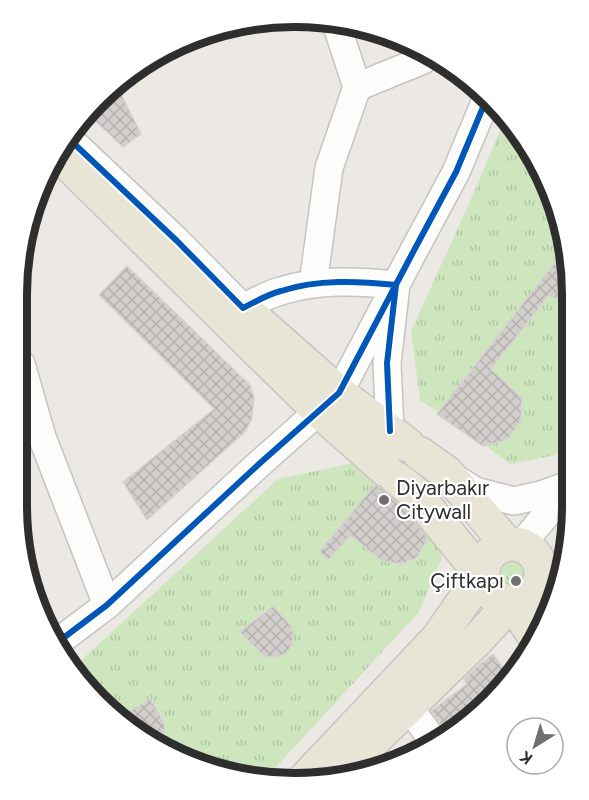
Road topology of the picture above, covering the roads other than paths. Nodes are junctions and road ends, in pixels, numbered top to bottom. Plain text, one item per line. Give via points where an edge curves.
1 (338, 31) edge
2 (423, 60) edge
3 (357, 87) junction
4 (484, 105) edge
5 (74, 143) edge
6 (64, 159) edge
7 (313, 284) junction
8 (396, 285) junction
9 (243, 308) junction
10 (27, 385) edge
11 (329, 402) junction
12 (406, 443) junction
13 (447, 473) junction
14 (562, 488) edge
15 (562, 503) edge
16 (531, 560) edge
17 (482, 575) junction
18 (512, 602) junction
19 (107, 605) junction
20 (531, 630) edge
21 (63, 638) edge
22 (478, 639) junction
23 (525, 641) edge
24 (408, 706) junction
25 (430, 736) edge
26 (348, 768) edge
27 (311, 772) edge

1 - 3 street
2 - 3 street
3 - 7 street via 329,168
4 - 8 street via 456,172
5 - 9 street
6 - 11 main road
7 - 8 street via 362,281
7 - 9 street via 279,291
8 - 11 street
8 - 12 street via 387,363
9 - 11 main road
10 - 19 street via 42,437
11 - 12 main road
11 - 17 main road via 392,475 414,492
11 - 19 street
12 - 13 main road
13 - 14 street via 475,490 514,501
13 - 16 main road
15 - 16 street
16 - 17 main road via 499,546 486,559
16 - 18 main road via 541,575 539,584 528,597
17 - 18 main road via 495,597
17 - 27 main road via 438,638
18 - 20 main road
18 - 22 main road
19 - 21 street
22 - 23 main road via 499,633
22 - 24 main road
24 - 25 street
24 - 26 main road

